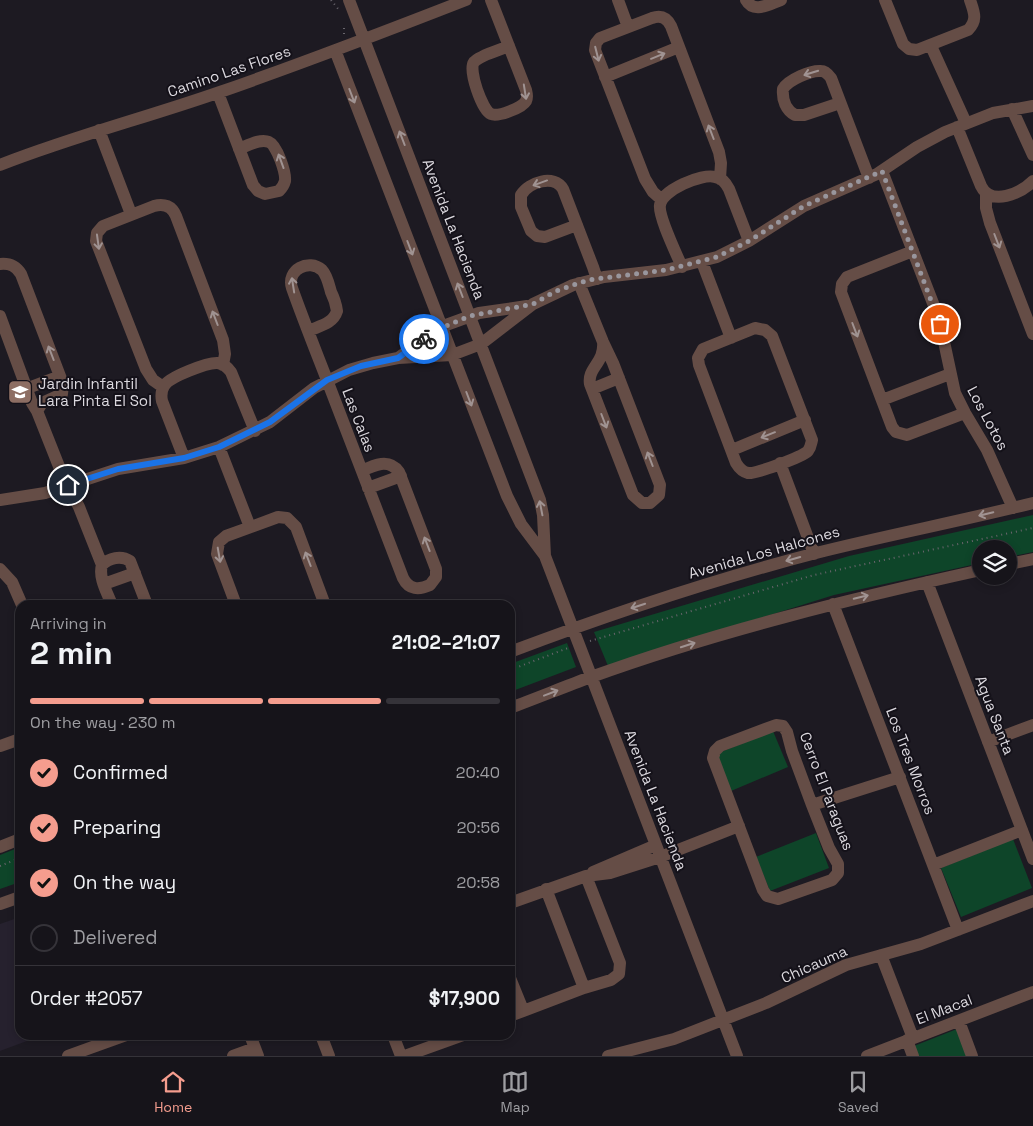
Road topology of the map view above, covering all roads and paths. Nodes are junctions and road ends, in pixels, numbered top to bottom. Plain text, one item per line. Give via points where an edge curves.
1 (331, 0) edge
2 (349, 0) edge
3 (466, 0) edge
4 (491, 0) edge
5 (618, 0) edge
6 (746, 0) edge
7 (781, 0) edge
8 (885, 0) edge
9 (970, 0) edge
10 (341, 12) dead end
11 (344, 22) dead end
12 (628, 27) junction
13 (344, 34) dead end
14 (364, 40) junction
15 (509, 46) junction
16 (931, 46) junction
17 (679, 47) junction
18 (335, 50) junction
19 (605, 77) junction
20 (218, 93) junction
21 (840, 102) junction
22 (1033, 106) edge
23 (1012, 109) junction
24 (961, 125) junction
25 (99, 130) junction
26 (239, 149) dead end
27 (1033, 156) edge
28 (0, 165) edge
29 (882, 171) junction
30 (868, 178) junction
31 (720, 179) junction
32 (1033, 181) edge
33 (986, 194) junction
34 (662, 200) junction
35 (131, 214) junction
36 (577, 225) junction
37 (749, 241) junction
38 (913, 251) junction
39 (702, 262) junction
40 (0, 264) edge
41 (682, 267) junction
42 (597, 279) junction
43 (579, 283) junction
44 (533, 304) junction
45 (0, 316) edge
46 (470, 316) junction
47 (441, 328) junction
48 (308, 331) junction
49 (1033, 334) edge
50 (731, 338) junction
51 (603, 342) junction
52 (481, 344) junction
53 (417, 352) junction
54 (452, 355) junction
55 (600, 361) junction
56 (613, 363) junction
57 (224, 365) junction
58 (950, 374) junction
59 (60, 376) junction
60 (619, 378) junction
61 (327, 380) junction
62 (163, 387) junction
63 (28, 388) junction
64 (592, 389) junction
65 (882, 400) junction
66 (40, 407) junction
67 (965, 413) junction
68 (805, 420) junction
69 (255, 431) junction
70 (219, 447) junction
71 (732, 450) junction
72 (184, 458) junction
73 (780, 463) junction
74 (362, 471) junction
75 (401, 476) junction
76 (68, 485) junction
77 (368, 488) junction
78 (0, 500) edge
79 (1033, 503) edge
80 (1013, 508) junction
81 (250, 527) junction
82 (1033, 528) edge
83 (814, 554) junction
84 (546, 556) junction
85 (1033, 559) edge
86 (1017, 562) edge
87 (0, 563) edge
88 (102, 566) junction
89 (0, 571) edge
90 (972, 572) edge
91 (135, 573) junction
92 (927, 582) junction
93 (104, 584) junction
94 (20, 600) edge
95 (110, 600) edge
96 (145, 600) edge
97 (234, 600) edge
98 (323, 600) edge
99 (833, 604) junction
100 (573, 628) junction
101 (579, 645) junction
102 (515, 650) edge
103 (515, 668) edge
104 (592, 677) junction
105 (515, 706) edge
106 (1033, 725) edge
107 (15, 741) edge
108 (988, 742) junction
109 (0, 746) edge
110 (900, 777) junction
111 (812, 805) junction
112 (738, 826) junction
113 (1022, 830) junction
114 (15, 841) edge
115 (0, 847) edge
116 (658, 851) junction
117 (1033, 859) edge
118 (15, 860) edge
119 (933, 864) junction
120 (0, 866) edge
121 (586, 876) junction
122 (546, 889) junction
123 (15, 898) edge
124 (515, 901) edge
125 (1033, 901) edge
126 (0, 904) edge
127 (958, 930) junction
128 (882, 956) junction
129 (584, 988) junction
130 (515, 990) edge
131 (1033, 992) edge
132 (523, 1010) junction
133 (515, 1014) edge
134 (723, 1020) junction
135 (959, 1020) junction
136 (910, 1039) junction
137 (112, 1040) edge
138 (252, 1040) edge
139 (323, 1040) edge
140 (395, 1040) edge
141 (449, 1040) edge
142 (256, 1052) edge
143 (68, 1056) edge
144 (234, 1056) edge
145 (329, 1056) edge
146 (401, 1056) edge
147 (405, 1056) edge
148 (608, 1056) edge
149 (736, 1056) edge
150 (867, 1056) edge
151 (914, 1056) edge
152 (972, 1056) edge

1 - 10 path
2 - 14 street, Avenida La Hacienda
3 - 14 street, Camino Las Flores
4 - 15 street
5 - 12 street
6 - 7 street via 757,8
8 - 16 street via 906,47 916,50
9 - 16 street via 975,13 971,27
11 - 13 path
12 - 17 street via 657,16 664,18 671,26
12 -> 19 street via 600,38 596,43 595,50
14 - 18 street, Camino Las Flores
46 -> 14 street, Avenida La Hacienda
15 -> 15 street via 527,97 522,106 494,115 484,107 471,69 476,60
16 - 24 street
19 -> 17 street
31 -> 17 street via 720,157
18 - 20 street, Camino Las Flores
18 -> 47 street, Avenida La Hacienda
19 - 34 street via 645,180
20 - 25 street, Camino Las Flores
20 - 26 street
21 -> 21 street via 831,78 821,71 792,80 783,89 786,107 795,115
21 - 30 street
22 - 23 street
23 - 24 street
23 - 27 street
24 - 29 street via 924,143
24 - 33 street
25 - 28 street, Camino Las Flores
25 - 35 street
29 - 30 street
29 - 38 street, Los Lotos
30 - 37 street via 804,206
31 - 34 street via 711,176 697,179 668,193
31 - 37 street via 729,189
32 - 33 street via 1003,197 994,198
33 -> 49 street via 990,223
34 - 41 street via 662,217
57 -> 35 street via 223,340 174,212 158,204
35 -> 62 street via 103,226 97,233 96,242 146,369
36 -> 36 street via 563,189 555,181 526,189 521,195 521,207 531,231 537,236 545,237
36 - 42 street
37 - 39 street
38 - 58 street, Los Lotos via 940,324
38 -> 65 street via 851,275 842,284 842,296
39 - 41 street
39 - 50 street
59 -> 40 street via 21,274 10,264
41 - 42 street
42 - 43 street
43 - 44 street
43 - 51 street
44 - 46 street
44 - 52 street
45 - 63 street
46 - 47 street
46 - 52 street, Avenida La Hacienda
47 - 53 street
47 - 54 street, Avenida La Hacienda
48 -> 48 street, Las Calas via 290,280 297,269 308,265 316,266 324,274 337,311 329,322
48 - 61 street, Las Calas
50 - 68 street via 755,328 769,332
50 - 71 street via 703,349 698,361
51 - 55 street
51 - 56 street
52 - 54 street
84 -> 52 street, Avenida La Hacienda via 540,500
53 - 54 street
53 - 61 street via 361,366
54 -> 84 street, Avenida La Hacienda via 512,506 526,532
55 - 56 street
55 - 64 street via 590,376
56 - 60 street
57 - 62 street via 214,363 190,371 169,380
57 - 69 street via 231,372
58 - 65 street
58 - 67 street, Los Lotos
59 - 63 street
59 - 66 street via 64,388 62,394
60 - 64 street
64 -> 60 street via 632,495 642,503 651,502 659,495 660,485
61 - 69 street
61 - 74 street, Las Calas
62 - 72 street via 162,401
63 - 66 street
65 - 67 street via 892,426 900,434 910,434
66 - 76 street
67 - 80 street, Los Lotos via 987,450
68 -> 71 street
68 - 73 street via 812,440 809,450
69 - 70 street
70 - 72 street
70 - 81 street
71 - 73 street via 738,467 745,472 754,473
72 - 76 street via 118,469
73 - 83 street
74 - 75 street via 385,464 393,466
74 - 77 street, Las Calas
75 - 77 street
77 -> 75 street, Las Calas via 405,582 415,588 426,587 434,580 436,569
76 - 78 street via 35,495
76 - 88 street
79 - 80 street, Avenida Los Halcones
80 -> 83 street, Avenida Los Halcones
81 -> 97 street via 222,539 216,550
98 -> 81 street via 296,527 290,520 278,516
82 - 101 path via 814,575
83 -> 100 street, Avenida Los Halcones via 698,587
84 - 100 street, Avenida La Hacienda
85 - 86 street
87 - 89 street
88 - 91 street via 123,558 130,561
88 - 93 street
89 - 94 street via 12,582
90 - 92 street
91 - 93 street
91 - 96 street
99 -> 92 street
92 - 108 street, Agua Santa
93 - 95 street
104 -> 99 street via 704,640
99 - 110 street, Los Tres Morros
100 - 101 street, Avenida La Hacienda
100 - 102 street, Avenida Los Halcones
101 - 103 path
101 - 104 street, Avenida La Hacienda
105 -> 104 street
104 - 116 street, Avenida La Hacienda
106 - 108 street
107 - 109 street
108 - 113 street, Agua Santa
110 - 111 street
110 - 119 street, Los Tres Morros
111 - 112 street, Cerro El Paraguas via 838,864 838,873 832,880 782,898 771,898 763,890
111 - 112 street, Cerro El Paraguas via 787,732 780,725 768,726 723,744 715,751 714,762
112 - 116 street
113 - 117 street, Agua Santa
113 - 119 street
114 - 115 street
116 - 121 street via 609,864
116 - 134 street, Avenida La Hacienda
118 - 120 path
119 - 127 street, Los Tres Morros
121 - 122 street
121 - 129 street via 621,967 614,979
122 - 124 street
122 - 129 street
123 - 126 street
125 - 127 street, Chicauma
127 - 128 street, Chicauma
128 - 134 street, Chicauma via 846,965
128 - 136 street
129 - 132 street
130 - 132 street
131 - 135 street, El Macal
132 - 133 street
134 - 148 street, Chicauma via 662,1042
134 - 149 street, Avenida La Hacienda
135 - 136 street, El Macal
135 - 152 street
136 - 150 street, El Macal
136 - 151 street
137 - 143 street
138 - 142 street
139 - 145 street
140 - 146 street
141 - 147 street
142 - 144 street

